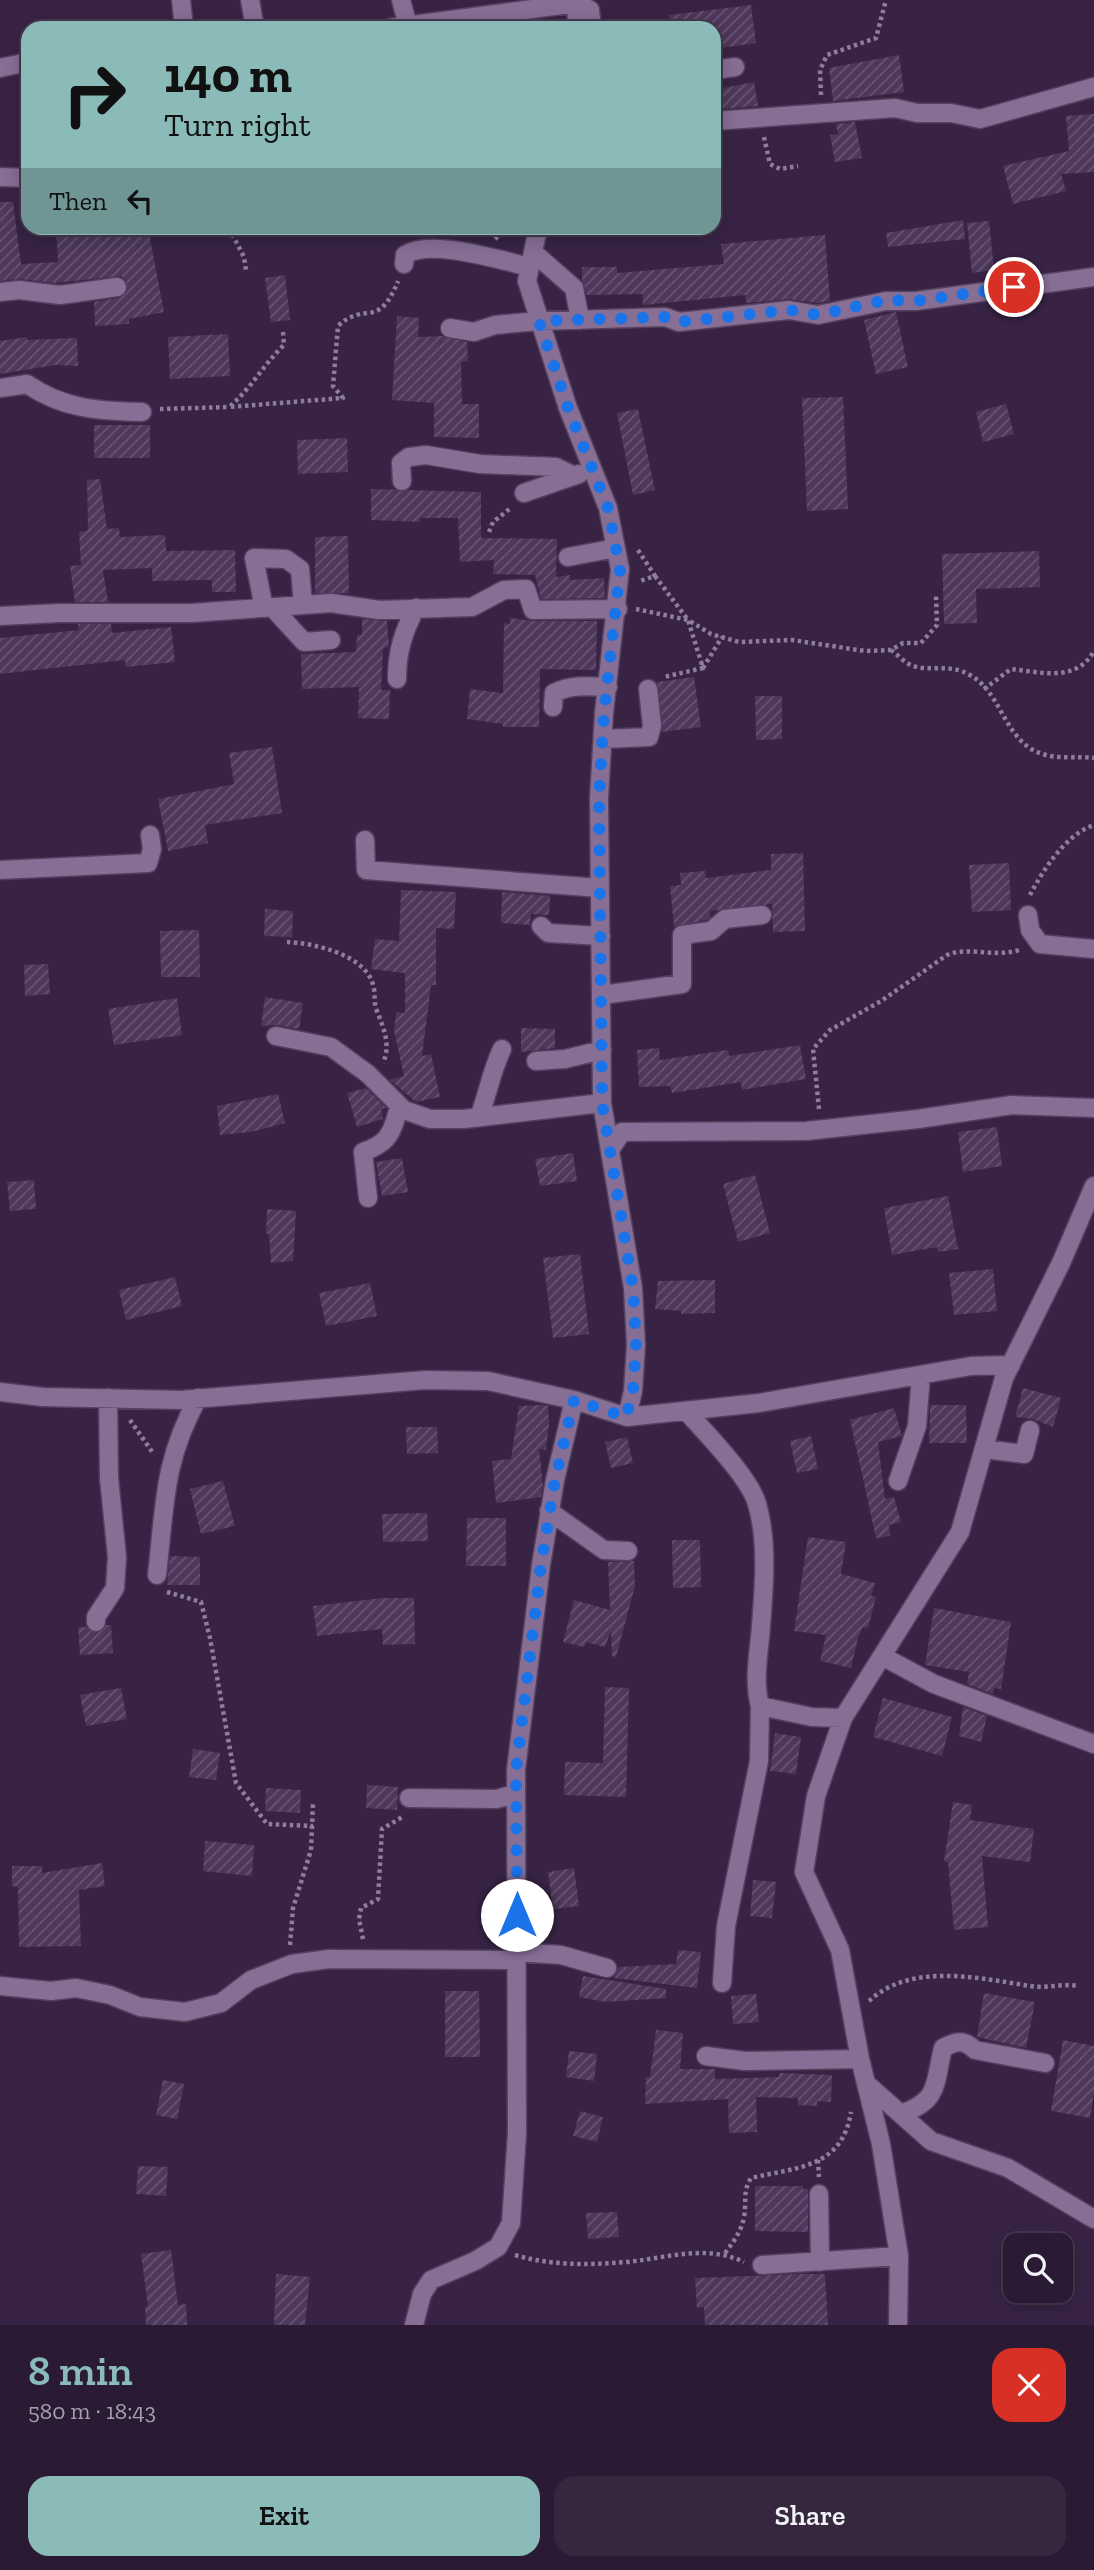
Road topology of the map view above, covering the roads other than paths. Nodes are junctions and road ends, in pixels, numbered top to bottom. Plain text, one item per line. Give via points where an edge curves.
1 (181, 0) edge
2 (250, 0) edge
3 (401, 0) edge
4 (577, 2) edge
5 (183, 21) edge
6 (254, 21) edge
7 (407, 21) edge
8 (443, 21) edge
9 (577, 21) edge
10 (591, 21) edge
11 (21, 64) edge
12 (735, 67) dead end
13 (0, 68) edge
14 (721, 68) edge
15 (1094, 87) edge
16 (721, 121) edge
17 (0, 177) edge
18 (21, 181) edge
19 (536, 235) edge
20 (531, 260) junction
21 (404, 264) road end
22 (1094, 277) edge
23 (117, 287) dead end
24 (0, 292) edge
25 (580, 320) junction
26 (539, 321) junction
27 (450, 328) dead end
28 (0, 388) edge
29 (142, 412) road end
30 (592, 468) junction
31 (575, 475) junction
32 (402, 481) dead end
33 (524, 493) road end
34 (616, 548) junction
35 (568, 557) dead end
36 (303, 605) junction
37 (268, 607) junction
38 (416, 608) junction
39 (618, 609) junction
40 (0, 616) edge
41 (331, 640) dead end
42 (397, 679) dead end
43 (608, 687) junction
44 (648, 689) road end
45 (553, 707) dead end
46 (603, 739) junction
47 (150, 835) dead end
48 (365, 840) dead end
49 (0, 870) edge
50 (600, 888) junction
51 (762, 915) dead end
52 (1028, 915) road end
53 (541, 926) dead end
54 (601, 936) junction
55 (1094, 948) edge
56 (602, 995) junction
57 (276, 1036) dead end
58 (502, 1049) dead end
59 (602, 1050) junction
60 (536, 1061) dead end
61 (602, 1103) junction
62 (1094, 1108) edge
63 (404, 1110) junction
64 (480, 1117) junction
65 (610, 1150) junction
66 (1094, 1186) edge
67 (368, 1198) dead end
68 (1011, 1365) junction
69 (921, 1375) junction
70 (0, 1392) edge
71 (198, 1398) junction
72 (574, 1400) junction
73 (109, 1404) junction
74 (686, 1411) junction
75 (626, 1417) junction
76 (1030, 1430) dead end
77 (984, 1449) junction
78 (898, 1481) dead end
79 (549, 1511) junction
80 (628, 1551) dead end
81 (157, 1575) road end
82 (96, 1622) dead end
83 (882, 1656) junction
84 (760, 1706) junction
85 (843, 1718) junction
86 (1094, 1744) edge
87 (516, 1793) junction
88 (409, 1798) road end
89 (516, 1956) junction
90 (607, 1968) dead end
91 (722, 1983) dead end
92 (0, 1986) edge
93 (705, 2056) dead end
94 (860, 2059) junction
95 (1045, 2063) dead end
96 (868, 2085) junction
97 (901, 2114) junction
98 (819, 2194) dead end
99 (1094, 2218) edge
100 (899, 2256) junction
101 (820, 2262) junction
102 (762, 2265) road end
103 (414, 2325) edge
104 (898, 2325) edge

1 - 5 street
2 - 6 street
3 - 7 street
4 - 8 street
4 - 9 street
4 - 10 street via 590,10
11 - 13 street
12 - 14 street
15 - 16 street via 980,119 895,108
17 - 18 street
19 - 20 street
20 - 21 street via 416,248 405,255
20 - 25 street via 574,288
20 - 26 street via 527,281
22 - 25 street via 916,301 886,300 818,315 789,310 679,322 665,317
23 - 24 street via 60,295
25 - 26 street
26 - 27 street via 474,332
26 - 30 street
28 - 29 street via 27,384 46,398 71,407
30 - 31 street
30 - 34 street via 608,508
31 - 32 street via 556,467 480,464 426,455 401,463
31 - 33 street
34 - 35 street
34 - 39 street
36 - 37 street
36 - 37 street via 300,569 286,559 254,558
36 - 38 street
37 - 40 street
37 - 41 street via 304,642
38 - 39 street via 472,607 504,590 526,589 533,610
38 - 42 street via 397,652
39 - 43 street
43 - 45 street via 561,689 554,693
43 - 46 street
44 - 46 street via 649,737
46 - 50 street
47 - 49 street via 148,863
48 - 50 street via 366,870
50 - 54 street
51 - 56 street via 725,919 711,931 682,935 682,985
52 - 55 street via 1030,930 1040,944
53 - 54 street via 548,933
54 - 56 street
56 - 59 street
57 - 63 street via 331,1047 368,1074
58 - 64 street
59 - 60 street
59 - 61 street
61 - 64 street
61 - 65 street
62 - 65 street via 1012,1105 806,1130 622,1132
63 - 64 street via 430,1119
63 - 67 street via 397,1114 384,1145 363,1152
65 - 75 street via 633,1288 636,1345
66 - 68 street
68 - 69 street
68 - 77 street
69 - 74 street
69 - 78 street via 917,1426
70 - 73 street
71 - 72 street via 475,1380
71 - 73 street
71 - 81 street via 179,1433 166,1486
72 - 75 street
72 - 79 street
73 - 82 street via 109,1478 117,1558 115,1588
74 - 75 street
74 - 84 street via 757,1504 762,1604 755,1685
76 - 77 street via 1024,1454
77 - 83 street via 960,1532
79 - 80 street via 604,1550
79 - 87 street
83 - 85 street
83 - 86 street via 934,1684
84 - 85 street
84 - 91 street via 760,1761 726,1926
85 - 94 street via 816,1796 804,1872 840,1950
87 - 88 street via 497,1798
87 - 89 street
89 - 90 street via 561,1955
89 - 92 street via 329,1959 292,1964 251,1980 221,2003 186,2012 139,2007 76,1988 51,1991
89 - 103 street via 516,2156 511,2223 498,2247 431,2280
93 - 94 street
94 - 96 street
95 - 97 street via 975,2050 968,2043 955,2041 943,2048 931,2098
96 - 97 street
96 - 100 street
97 - 99 street via 931,2141 1009,2168
98 - 101 street
100 - 101 street
100 - 104 street
101 - 102 street

